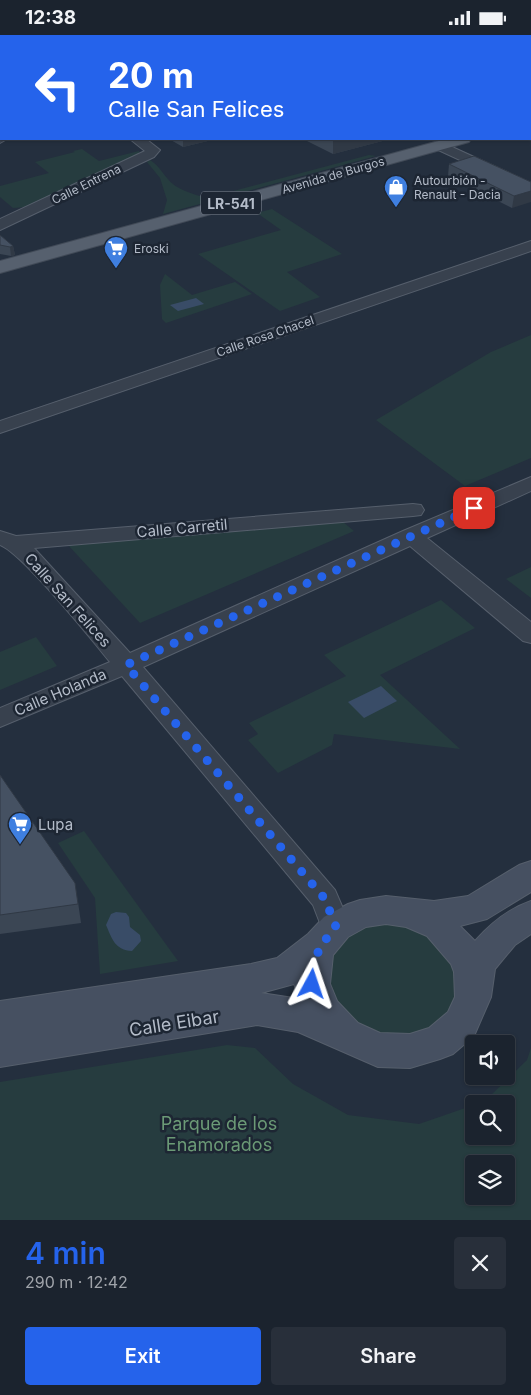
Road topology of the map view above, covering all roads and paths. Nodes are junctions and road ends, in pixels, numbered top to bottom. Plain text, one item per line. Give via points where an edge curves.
1 (138, 140) edge
2 (459, 140) edge
3 (439, 145) junction
4 (531, 189) edge
5 (4, 207) dead end
6 (17, 217) junction
7 (0, 225) edge
8 (531, 246) edge
9 (0, 267) edge
10 (0, 427) edge
11 (531, 483) edge
12 (413, 510) dead end
13 (411, 537) junction
14 (7, 541) edge
15 (531, 635) edge
16 (126, 665) junction
17 (0, 718) edge
18 (531, 875) edge
19 (410, 913) junction
20 (531, 916) edge
21 (335, 921) junction
22 (473, 997) junction
23 (0, 1018) edge
24 (345, 1035) junction
25 (0, 1050) edge

1 - 6 street, Calle Entrena via 152,150 148,154
2 - 3 main road, Avenida de Burgos / LR-541
3 - 4 street
3 - 9 main road, Avenida de Burgos / LR-541
5 - 6 street
6 - 7 street, Calle Entrena
8 - 10 street, Calle Rosa Chacel
11 - 13 street, Calle Holanda
12 - 14 street, Calle Carretil
13 - 15 street
13 - 16 street, Calle Holanda
14 - 16 street, Calle San Felices via 34,561
16 - 17 street, Calle Holanda
16 - 21 street, Calle San Felices
18 - 19 main road via 475,909 434,915
19 - 21 main road via 386,910
19 - 22 main road via 439,926 466,956 472,972
20 - 22 main road via 502,935 478,963
21 - 23 main road, Calle Eibar via 287,971
21 - 24 main road via 314,958 312,984 323,1012
22 - 24 main road via 461,1024 440,1042 410,1051 378,1050
24 - 25 main road, Calle Eibar via 302,1016 257,1009

